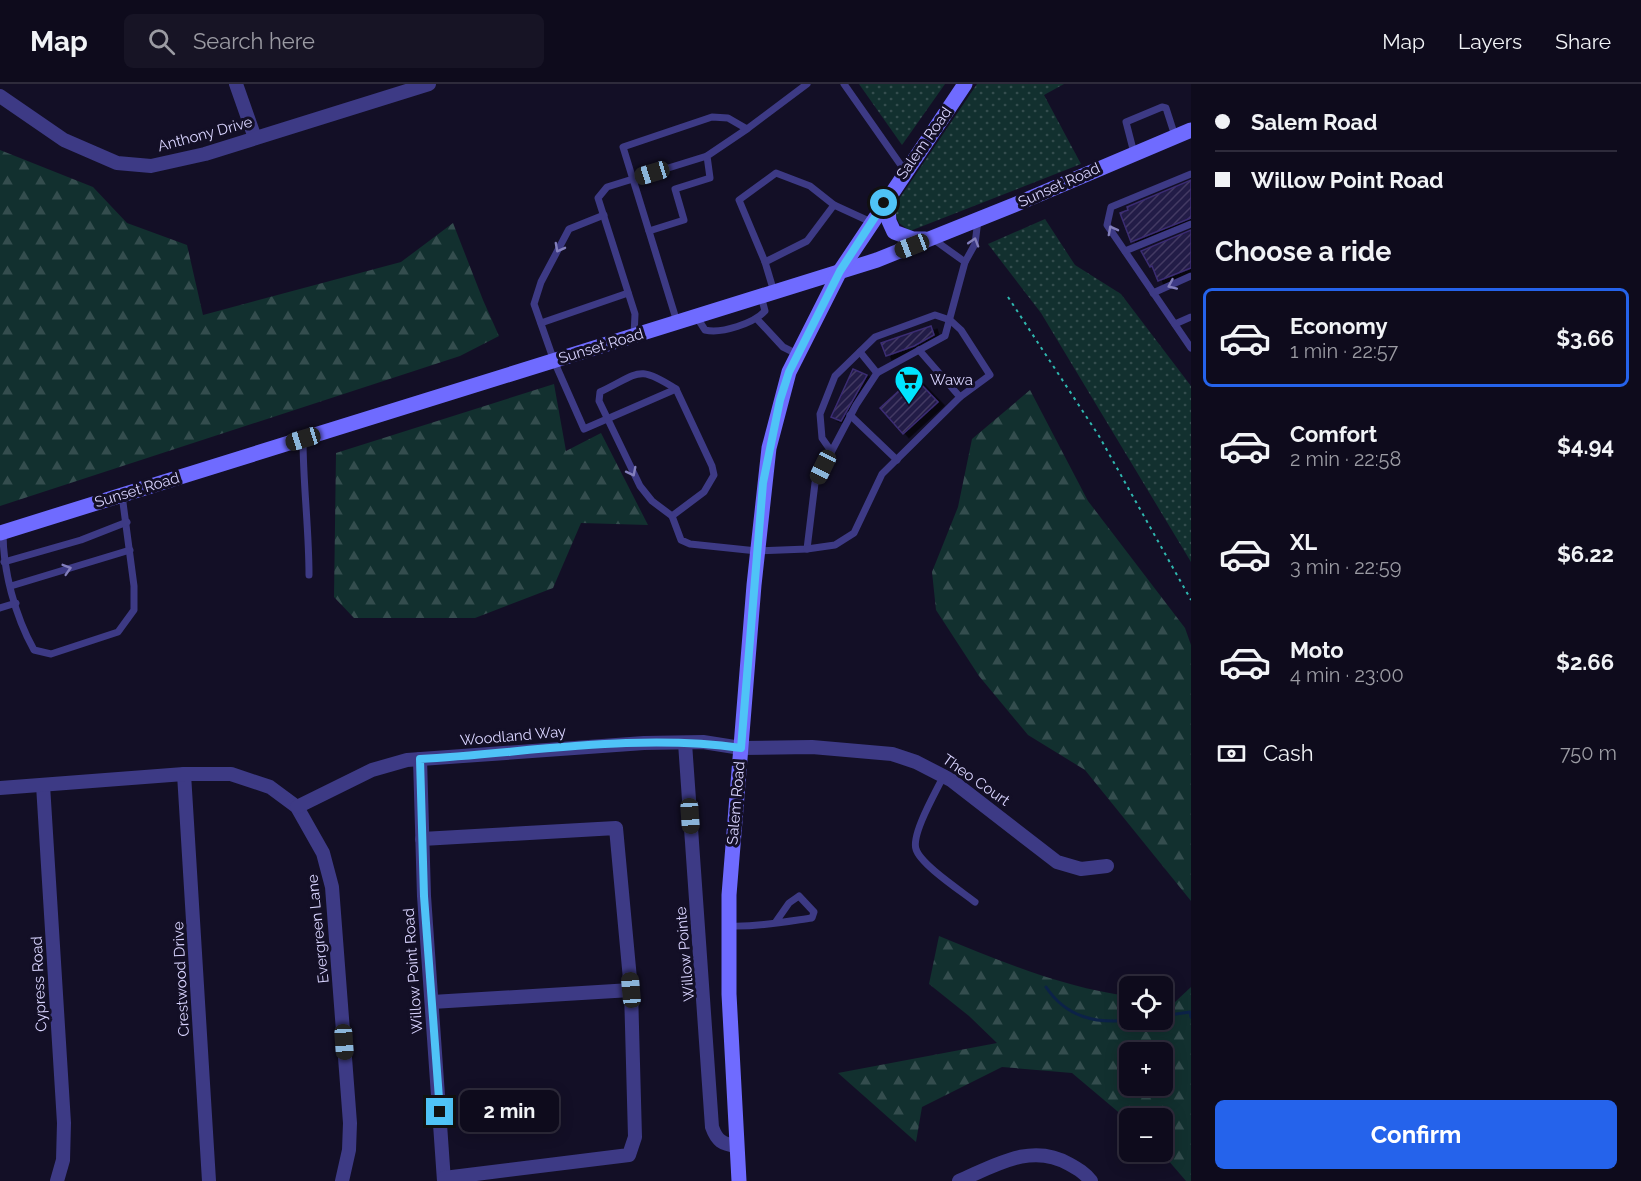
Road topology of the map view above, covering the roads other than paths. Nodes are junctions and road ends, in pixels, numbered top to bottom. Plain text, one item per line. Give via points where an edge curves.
1 (236, 84) edge
2 (429, 84) edge
3 (807, 84) edge
4 (844, 84) edge
5 (965, 84) edge
6 (0, 96) edge
7 (747, 129) junction
8 (1191, 130) edge
9 (1175, 136) junction
10 (255, 138) junction
11 (1134, 153) junction
12 (707, 156) junction
13 (905, 171) junction
14 (1191, 174) edge
15 (633, 178) junction
16 (887, 197) junction
17 (834, 205) junction
18 (604, 215) junction
19 (978, 220) junction
20 (871, 222) junction
21 (1191, 224) edge
22 (649, 231) junction
23 (931, 238) junction
24 (1125, 251) junction
25 (765, 262) junction
26 (965, 262) junction
27 (840, 271) junction
28 (1191, 276) edge
29 (628, 293) junction
30 (1153, 293) junction
31 (768, 294) junction
32 (696, 316) junction
33 (1191, 317) edge
34 (757, 320) junction
35 (950, 320) junction
36 (678, 322) junction
37 (541, 323) junction
38 (1174, 324) junction
39 (634, 336) junction
40 (1191, 348) edge
41 (919, 350) junction
42 (860, 352) junction
43 (797, 354) junction
44 (554, 361) junction
45 (877, 373) junction
46 (676, 389) junction
47 (960, 397) junction
48 (850, 415) junction
49 (607, 419) junction
50 (303, 439) junction
51 (831, 451) junction
52 (897, 459) junction
53 (122, 495) junction
54 (672, 516) junction
55 (127, 522) junction
56 (1, 532) edge
57 (807, 549) junction
58 (130, 550) junction
59 (757, 551) junction
60 (4, 562) junction
61 (309, 575) dead end
62 (11, 586) junction
63 (16, 603) junction
64 (0, 608) edge
65 (685, 743) junction
66 (741, 748) junction
67 (420, 759) junction
68 (184, 774) junction
69 (944, 775) junction
70 (43, 785) junction
71 (0, 788) edge
72 (297, 807) junction
73 (422, 838) junction
74 (1107, 866) dead end
75 (975, 902) dead end
76 (775, 923) junction
77 (729, 926) junction
78 (631, 990) junction
79 (432, 1002) junction
80 (737, 1146) junction
81 (444, 1179) edge
82 (57, 1181) edge
83 (209, 1181) edge
84 (342, 1181) edge
85 (739, 1181) edge
86 (959, 1181) edge
87 (1091, 1181) edge

1 - 10 street
2 - 10 street, Anthony Drive
3 - 7 lane
4 - 13 lane
5 - 13 street, Salem Road
6 - 10 street, Anthony Drive via 64,140 125,165 169,164
7 - 12 lane
7 - 15 lane via 728,118 712,117 623,147
8 - 9 street, Sunset Road
9 - 11 street, Sunset Road
9 - 11 lane via 1166,108 1162,107 1126,122
11 - 19 street, Sunset Road
12 - 15 lane
12 - 22 lane via 710,178 675,189 684,220
13 - 16 street, Salem Road
24 -> 14 lane via 1107,225 1111,207
15 - 18 lane via 607,187 598,198
15 - 22 lane
16 - 20 street, Salem Road
16 - 23 street via 894,232 913,239
17 - 20 lane
17 - 25 lane via 807,241
17 - 25 lane via 810,186 776,173 739,200
18 - 29 lane
18 -> 37 lane via 569,229 534,304
19 - 23 street, Sunset Road
26 -> 19 lane via 975,244
20 - 27 street, Salem Road
21 - 24 lane
22 - 36 lane
23 - 26 lane
23 - 27 street, Sunset Road
24 - 30 lane
25 - 31 lane
26 - 35 lane
27 - 31 street, Sunset Road
27 - 43 street, Salem Road
28 -> 30 lane
29 - 37 lane
29 - 39 lane via 635,314
30 - 38 lane
31 - 32 street, Sunset Road
31 - 34 lane via 765,311
32 - 34 lane via 705,330 714,332
32 - 36 street, Sunset Road
33 - 38 lane
34 - 43 lane via 783,347
35 - 41 lane via 945,336
35 - 42 lane via 935,315 875,337
35 - 47 lane via 961,330 990,375
36 - 39 street, Sunset Road
37 - 44 lane
38 - 40 lane
39 - 44 street, Sunset Road
41 - 45 lane
41 - 47 lane
42 - 45 lane
42 - 51 lane via 835,376 820,414 822,438
43 - 59 street, Salem Road via 784,385 767,456
44 - 49 lane via 584,429
44 - 50 street, Sunset Road
45 - 48 lane
46 - 49 lane
46 - 49 lane via 643,371 600,392
46 - 54 lane via 714,476 704,492
47 - 52 lane
48 - 51 lane
48 - 52 lane
49 -> 54 lane via 640,486
50 - 53 street, Sunset Road
50 - 61 lane
51 - 57 lane via 815,483
52 - 57 lane via 882,474 854,533 835,545
53 - 55 lane
53 - 56 street, Sunset Road
54 - 59 lane via 685,543
55 - 58 lane
55 - 60 lane
56 - 60 lane
57 - 59 lane
62 -> 58 lane
58 - 63 lane via 134,610 118,632 51,654 34,650
59 - 66 street, Salem Road
60 - 62 lane
62 - 63 lane
63 - 64 lane
65 - 66 street, Woodland Way
65 - 67 street, Woodland Way
65 - 80 street, Willow Pointe via 712,1126 722,1144
66 - 69 street, Theo Court via 875,751 904,757
66 - 77 street, Salem Road
67 - 72 street, Woodland Way via 372,770
67 - 73 street, Willow Point Road
68 - 70 street, Evergreen Lane
68 - 72 street, Evergreen Lane via 231,774 251,779
68 - 83 street, Crestwood Drive
69 - 74 street, Theo Court via 1057,862 1081,869
69 - 75 lane via 923,820 916,849 923,860
70 - 71 street, Evergreen Lane
70 - 82 street, Cypress Road via 64,1123 63,1160
72 - 84 street, Evergreen Lane via 323,853 334,900 350,1123
73 - 78 street via 616,828
73 - 79 street, Willow Point Road
76 - 76 lane via 812,918 814,912 799,896
76 - 77 lane
77 - 80 street, Salem Road
78 - 79 street
78 - 81 street via 635,1137 629,1155
79 - 81 street, Willow Point Road
80 - 85 street, Salem Road
86 - 87 street via 1016,1158 1041,1155 1066,1162

